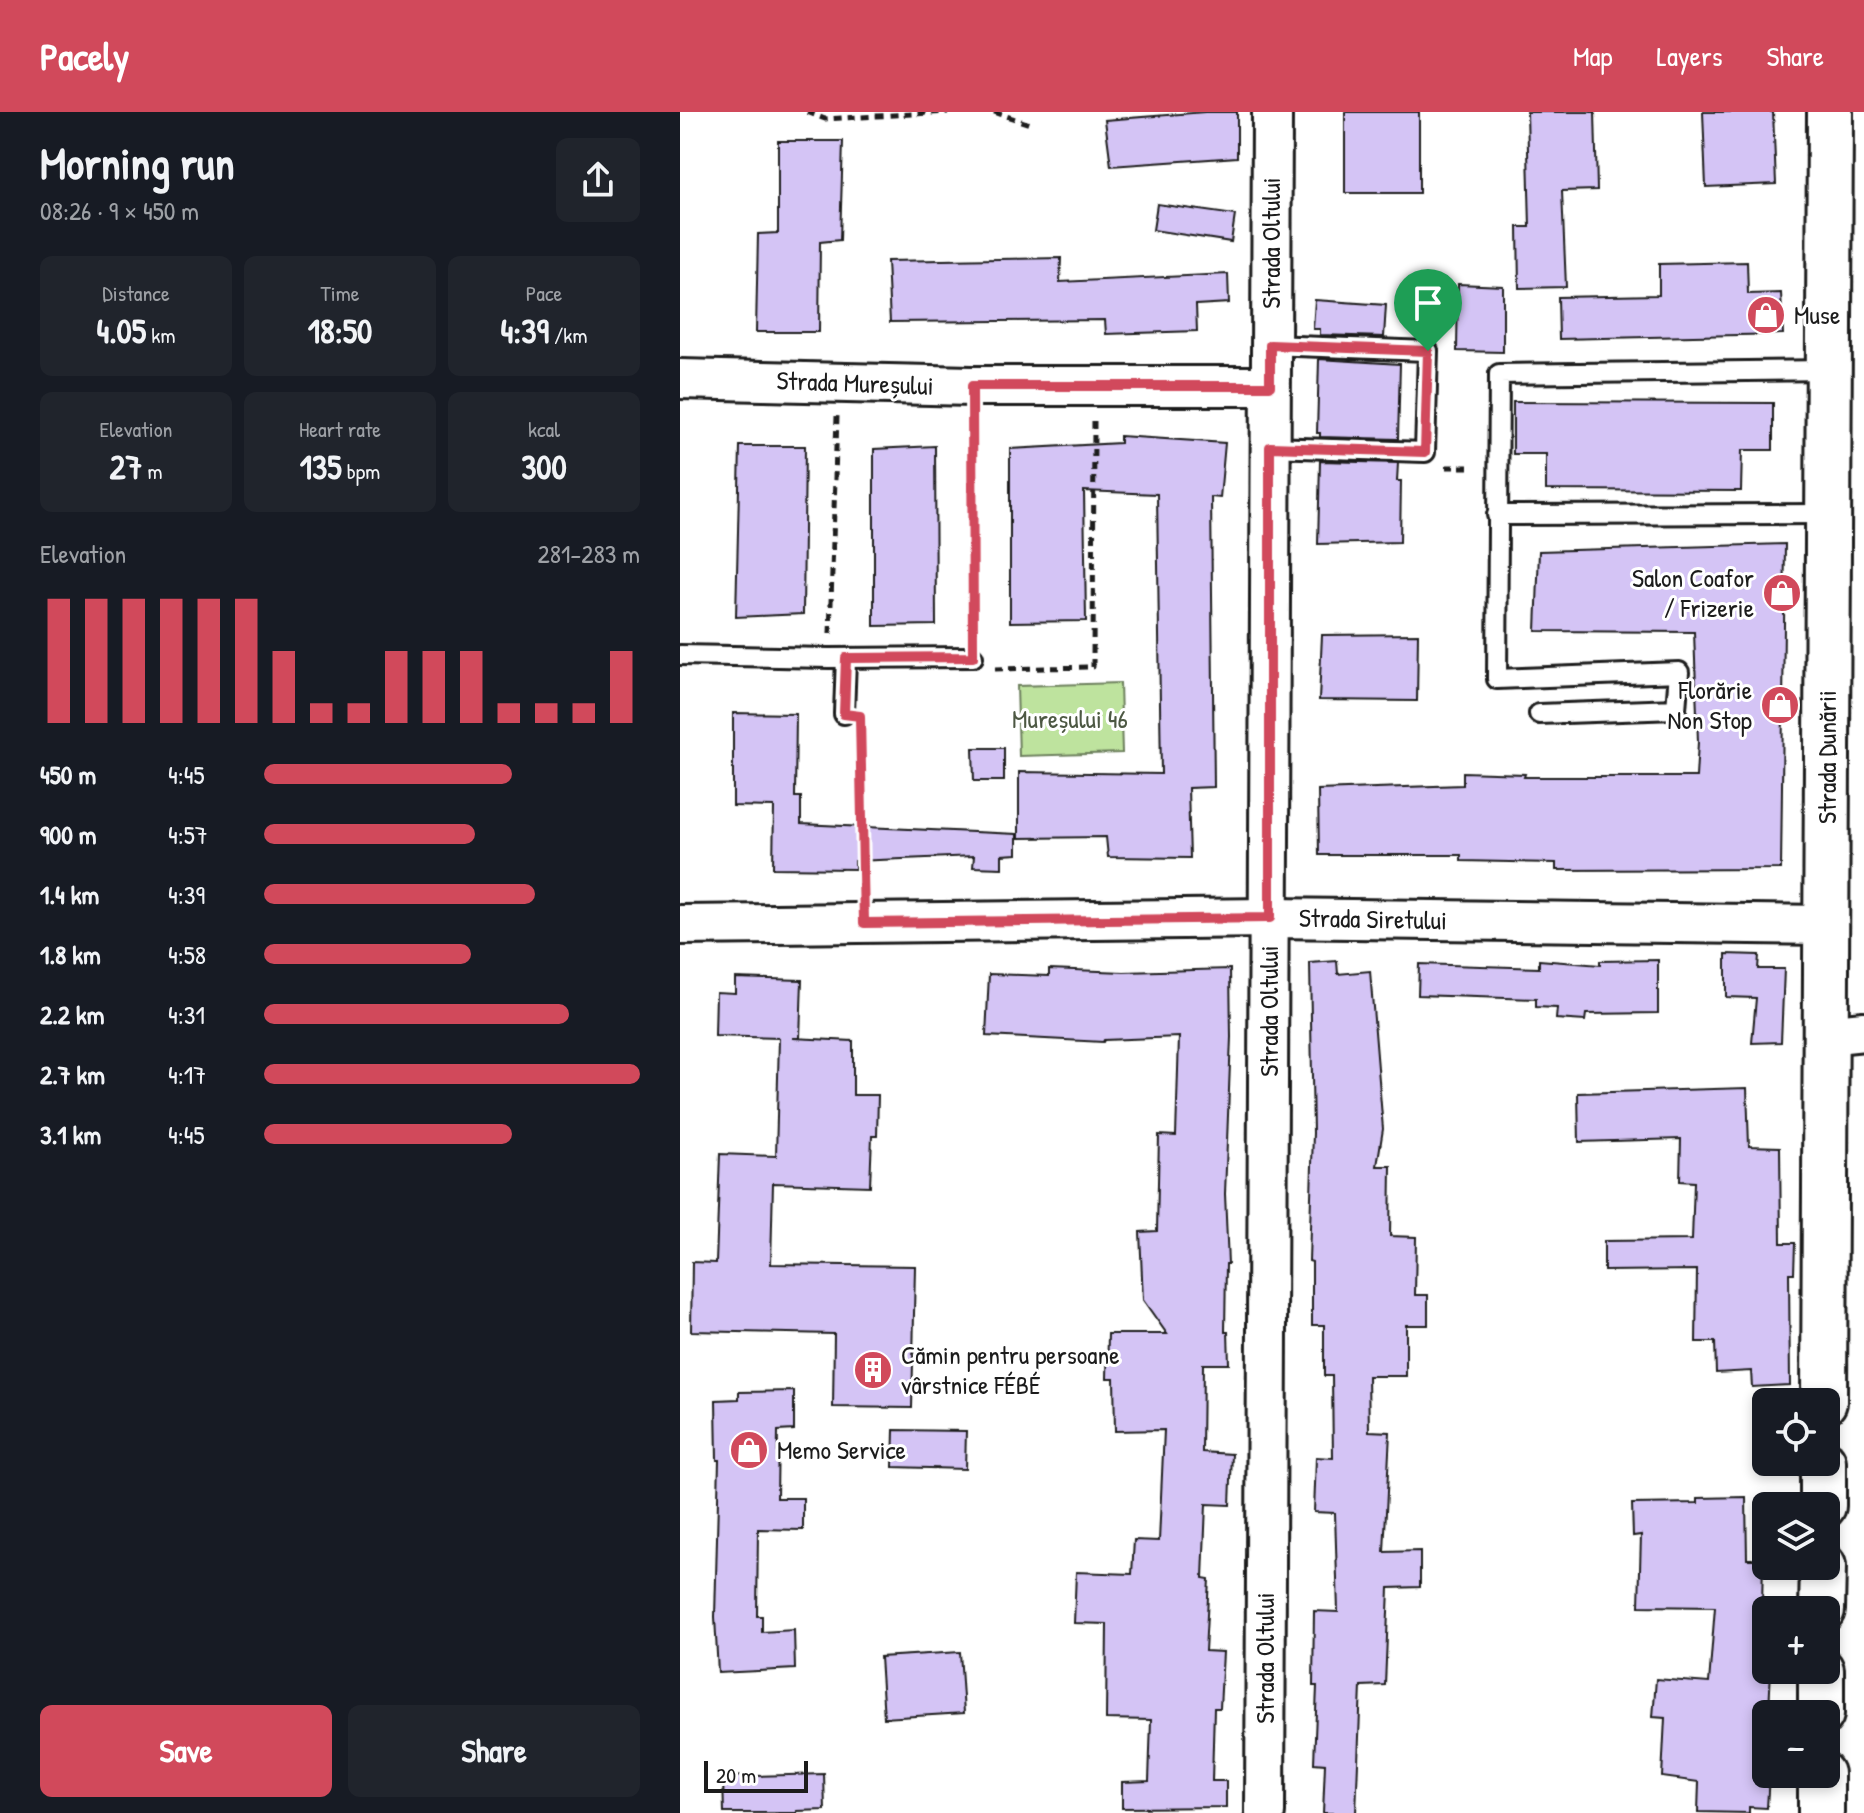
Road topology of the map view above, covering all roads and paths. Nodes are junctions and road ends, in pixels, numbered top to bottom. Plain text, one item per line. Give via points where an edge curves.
1 (807, 112) edge
2 (948, 112) edge
3 (994, 112) edge
4 (1272, 112) edge
5 (1830, 112) edge
6 (1030, 124) dead end
7 (1270, 345) junction
8 (1829, 370) junction
9 (680, 379) edge
10 (972, 386) junction
11 (1094, 386) junction
12 (1270, 386) junction
13 (837, 423) dead end
14 (1270, 447) junction
15 (1827, 514) junction
16 (1497, 515) junction
17 (680, 655) edge
18 (973, 657) junction
19 (838, 658) junction
20 (844, 714) joint
21 (1539, 714) dead end
22 (1270, 918) junction
23 (864, 923) junction
24 (680, 925) edge
25 (1826, 925) junction
26 (1844, 1033) edge
27 (1825, 1388) edge
28 (1821, 1788) edge
29 (1265, 1813) edge
30 (1821, 1813) edge

1 - 2 path via 825,119
3 - 6 path
4 - 7 street, Strada Oltului
5 - 8 street, Strada Dunării
7 - 12 street, Strada Oltului
7 - 14 lane via 1428,351 1425,452
8 - 15 street, Strada Dunării
8 - 16 lane via 1499,374
9 - 10 street, Strada Mureșului
10 - 11 street, Strada Mureșului
10 - 18 path
11 - 12 street, Strada Mureșului
11 - 18 path via 1093,667 973,670
12 - 14 street, Strada Oltului
13 - 19 path
14 - 22 street, Strada Oltului
15 - 16 lane
15 - 25 street, Strada Dunării
16 - 21 lane via 1497,679 1679,672 1676,709
17 - 19 lane
18 - 19 lane
19 - 20 lane
20 - 23 path via 860,716
22 - 23 street, Strada Siretului
22 - 25 street, Strada Siretului
22 - 29 street, Strada Oltului
23 - 24 street, Strada Siretului
25 - 26 street, Strada Dunării
26 - 27 street, Strada Dunării
28 - 30 street

